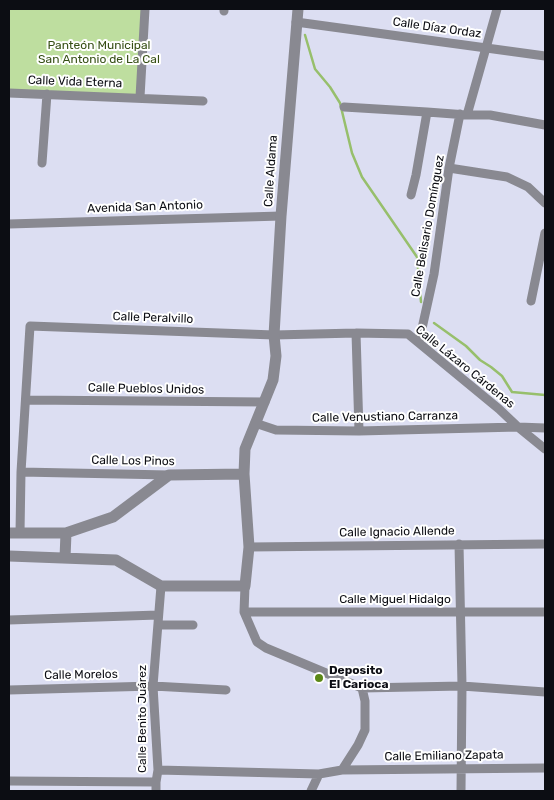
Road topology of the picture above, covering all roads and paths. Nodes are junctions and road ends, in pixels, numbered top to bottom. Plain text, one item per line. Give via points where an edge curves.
1 (145, 9) edge
2 (298, 9) edge
3 (497, 9) edge
4 (296, 22) junction
5 (486, 47) junction
6 (545, 56) edge
7 (9, 93) edge
8 (46, 94) junction
9 (140, 97) junction
10 (203, 101) dead end
11 (344, 107) dead end
12 (427, 112) junction
13 (464, 115) junction
14 (545, 126) edge
15 (42, 163) dead end
16 (450, 168) junction
17 (411, 195) dead end
18 (545, 203) edge
19 (281, 216) junction
20 (9, 224) edge
21 (545, 233) edge
22 (531, 301) dead end
23 (356, 333) junction
24 (274, 335) junction
25 (418, 342) junction
26 (26, 400) junction
27 (265, 402) junction
28 (255, 423) junction
29 (518, 427) junction
30 (545, 428) edge
31 (359, 431) junction
32 (545, 449) edge
33 (21, 472) junction
34 (244, 474) junction
35 (170, 476) junction
36 (14, 533) edge
37 (66, 533) junction
38 (459, 544) junction
39 (545, 544) edge
40 (249, 547) junction
41 (9, 556) edge
42 (65, 558) junction
43 (161, 586) junction
44 (245, 586) junction
45 (244, 612) junction
46 (545, 612) edge
47 (460, 613) junction
48 (158, 615) junction
49 (9, 620) edge
50 (158, 625) junction
51 (193, 625) dead end
52 (153, 686) junction
53 (462, 686) junction
54 (362, 688) junction
55 (9, 690) edge
56 (226, 690) dead end
57 (545, 692) edge
58 (462, 768) junction
59 (545, 768) edge
60 (158, 770) junction
61 (342, 770) junction
62 (319, 774) junction
63 (9, 781) edge
64 (156, 787) edge
65 (310, 791) edge
66 (461, 791) edge

1 - 9 street
2 - 4 street, Calle Aldama
3 - 5 street, Calle Belisario Domínguez
4 - 5 street, Calle Díaz Ordaz
4 - 19 street, Calle Aldama
5 - 6 street, Calle Díaz Ordaz
5 - 13 street, Calle Belisario Domínguez
7 - 8 street, Calle Vida Eterna
8 - 9 street, Calle Vida Eterna
8 - 15 street
9 - 10 street, Calle Vida Eterna
11 - 12 street
12 - 13 street
12 - 17 street
13 - 14 street via 490,115
13 - 16 street, Calle Belisario Domínguez
16 - 18 street via 507,177 528,187
16 - 25 street, Calle Belisario Domínguez via 434,274
19 - 20 street, Avenida San Antonio
19 - 24 street, Calle Aldama
21 - 22 street
23 - 24 street, Calle Lázaro Cárdenas
23 - 25 street, Calle Lázaro Cárdenas via 408,334
23 - 31 street
24 - 26 street, Calle Peralvillo via 30,326
24 - 27 street, Calle Aldama via 273,380
25 - 29 street, Calle Lázaro Cárdenas
26 - 27 street, Calle Pueblos Unidos
26 - 33 street
27 - 28 street, Calle Aldama
28 - 31 street, Calle Venustiano Carranza via 276,430
28 - 34 street, Calle Aldama via 244,449
29 - 30 street, Calle Venustiano Carranza
29 - 31 street, Calle Venustiano Carranza
29 - 32 street
33 - 35 street, Calle Los Pinos
33 - 36 street
34 - 35 street, Calle Los Pinos
34 - 40 street, Calle Aldama
35 - 37 street via 113,517
36 - 37 street
37 - 42 street
38 - 39 street, Calle Ignacio Allende
38 - 40 street, Calle Ignacio Allende
38 - 47 street
40 - 44 street, Calle Aldama
41 - 42 street
42 - 43 street via 116,560
43 - 44 street
43 - 48 street, Calle Benito Juárez
44 - 45 street
45 - 47 street, Calle Miguel Hidalgo
45 - 54 street via 256,642
46 - 47 street, Calle Miguel Hidalgo
47 - 53 street
48 - 49 street
48 - 50 street, Calle Benito Juárez
50 - 51 street
50 - 52 street, Calle Benito Juárez
52 - 55 street, Calle Morelos
52 - 56 street, Calle Morelos
52 - 60 street, Calle Benito Juárez
53 - 54 street
53 - 57 street
53 - 58 street
54 - 61 street via 365,730
58 - 59 street, Calle Emiliano Zapata
58 - 61 street, Calle Emiliano Zapata
58 - 66 street
60 - 62 street
60 - 64 street, Calle Benito Juárez
61 - 62 street, Calle Emiliano Zapata
62 - 65 street
63 - 64 street

